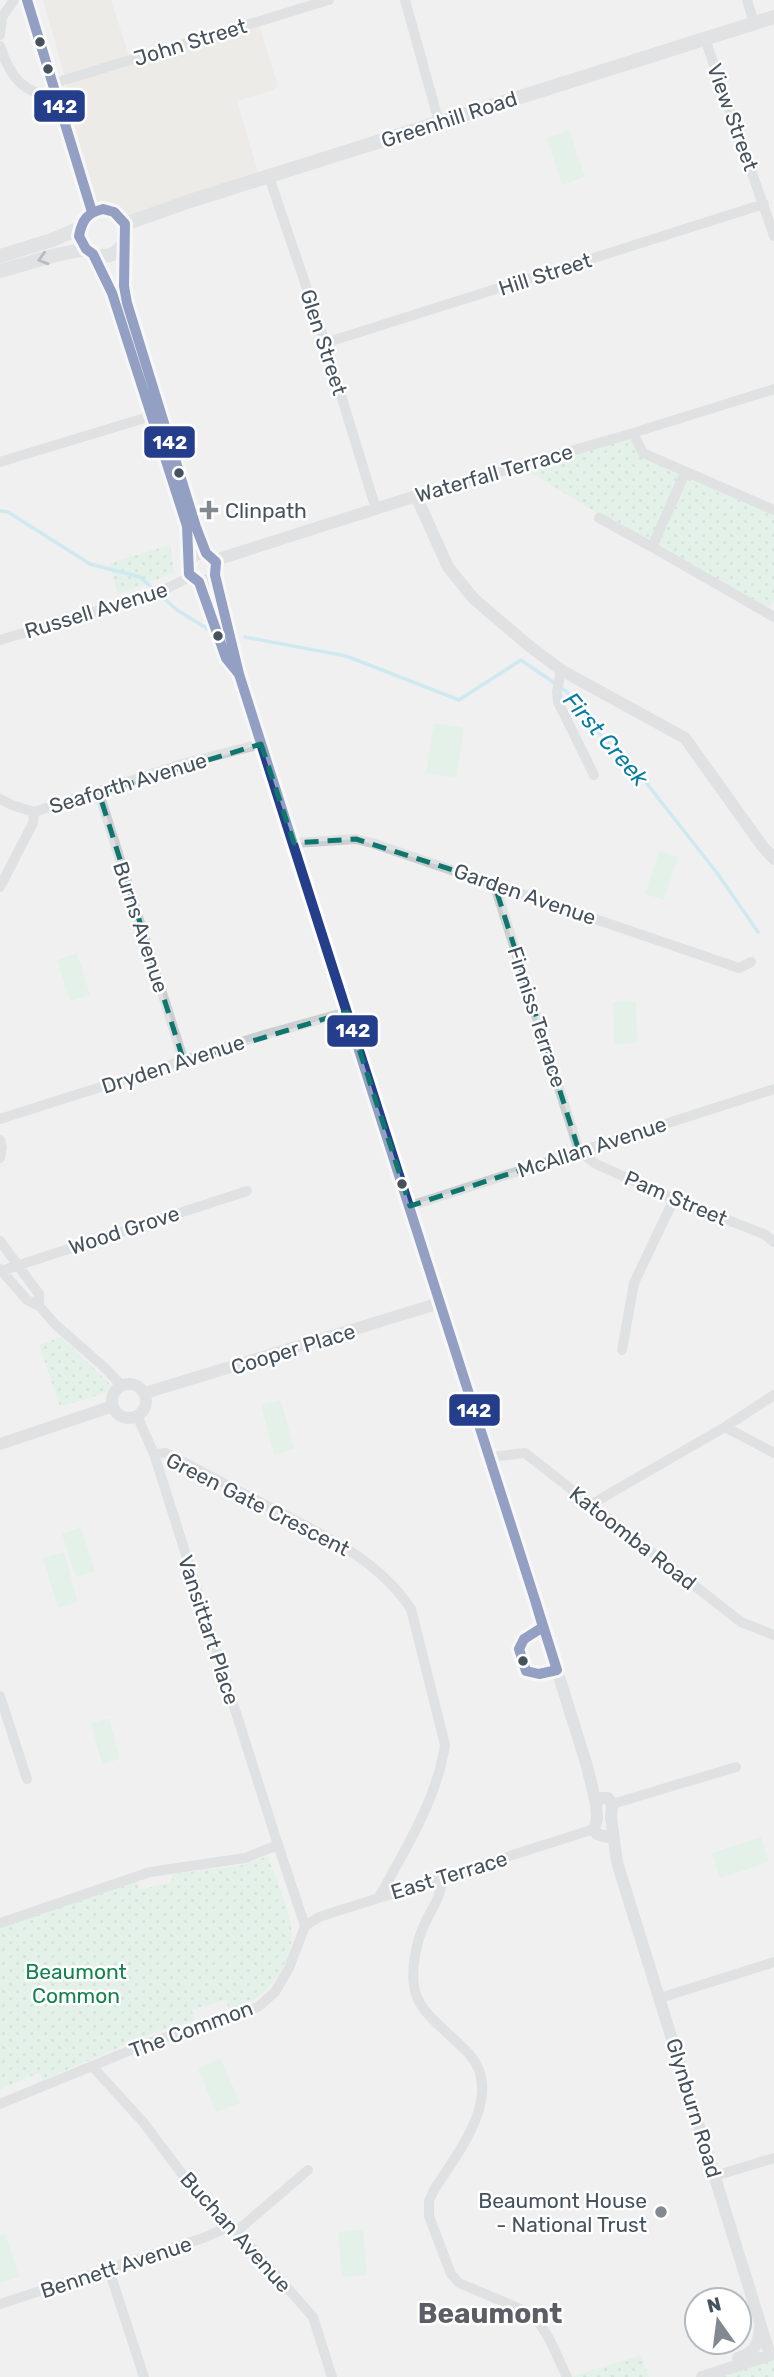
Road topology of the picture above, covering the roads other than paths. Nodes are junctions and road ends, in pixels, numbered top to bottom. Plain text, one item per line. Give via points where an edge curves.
1 (14, 0) edge
2 (27, 0) edge
3 (329, 0) edge
4 (405, 0) edge
5 (747, 0) edge
6 (774, 17) edge
7 (754, 23) junction
8 (0, 35) edge
9 (705, 39) junction
10 (0, 47) edge
11 (53, 91) junction
12 (439, 122) junction
13 (269, 177) junction
14 (764, 204) junction
15 (92, 212) junction
16 (125, 224) junction
17 (80, 228) junction
18 (774, 236) edge
19 (124, 244) junction
20 (89, 252) junction
21 (0, 256) edge
22 (0, 271) edge
23 (325, 343) junction
24 (774, 389) edge
25 (156, 414) junction
26 (633, 433) junction
27 (0, 462) edge
28 (685, 473) junction
29 (416, 496) junction
30 (376, 509) junction
31 (774, 510) edge
32 (599, 518) dead end
33 (652, 547) junction
34 (188, 561) junction
35 (212, 563) junction
36 (195, 580) junction
37 (774, 617) edge
38 (0, 640) edge
39 (239, 674) junction
40 (559, 681) junction
41 (261, 744) junction
42 (594, 775) dead end
43 (99, 793) junction
44 (0, 799) edge
45 (34, 812) junction
46 (294, 843) junction
47 (774, 859) edge
48 (494, 883) junction
49 (0, 887) edge
50 (751, 962) dead end
51 (347, 1012) junction
52 (184, 1062) junction
53 (774, 1089) edge
54 (0, 1119) edge
55 (0, 1140) edge
56 (579, 1151) junction
57 (0, 1158) edge
58 (247, 1191) dead end
59 (674, 1199) junction
60 (410, 1206) junction
61 (0, 1241) edge
62 (774, 1242) edge
63 (17, 1264) junction
64 (1, 1270) edge
65 (440, 1303) junction
66 (39, 1306) junction
67 (622, 1350) dead end
68 (121, 1385) junction
69 (145, 1393) junction
70 (774, 1395) edge
71 (113, 1406) junction
72 (137, 1416) junction
73 (725, 1427) junction
74 (0, 1444) edge
75 (774, 1453) edge
76 (153, 1454) junction
77 (489, 1457) junction
78 (590, 1505) junction
79 (774, 1635) edge
80 (0, 1696) edge
81 (736, 1767) dead end
82 (27, 1779) dead end
83 (605, 1802) junction
84 (603, 1832) junction
85 (278, 1845) junction
86 (443, 1878) junction
87 (379, 1897) junction
88 (0, 1923) edge
89 (305, 1926) junction
90 (774, 1962) edge
91 (660, 1998) junction
92 (92, 2066) junction
93 (0, 2105) edge
94 (774, 2158) edge
95 (308, 2170) dead end
96 (715, 2176) junction
97 (233, 2228) junction
98 (109, 2270) junction
99 (0, 2304) edge
100 (760, 2323) junction
101 (772, 2355) edge
102 (722, 2371) junction
103 (144, 2377) edge
104 (332, 2377) edge
105 (567, 2377) edge
106 (702, 2377) edge

1 - 8 street via 2,17
2 - 11 main road
3 - 11 street, John Street
4 - 12 street
5 - 7 street
6 - 7 main road, Greenhill Road
7 - 9 main road, Greenhill Road
9 - 12 main road, Greenhill Road
9 - 14 street, View Street
10 - 11 street via 16,82 46,96
11 - 15 main road
12 - 13 main road, Greenhill Road
13 - 16 main road, Greenhill Road
13 - 23 street, Glen Street
14 - 18 street, View Street
14 - 23 street, Hill Street
15 - 16 main road via 109,210
15 - 17 main road
16 - 19 main road
17 - 20 main road via 79,236
17 - 21 main road
19 - 20 main road via 107,256
19 - 25 street via 124,286
20 -> 22 main road via 57,255
20 - 25 street via 112,293
23 - 30 street, Glen Street
24 - 26 street, Waterfall Terrace
25 - 27 street
25 - 34 street via 187,526
25 - 35 street
26 - 28 street via 643,453
26 - 29 street, Waterfall Terrace
28 - 31 street
28 - 33 street
29 - 30 street, Waterfall Terrace
29 - 40 street via 449,567 474,599
30 - 35 street, Waterfall Terrace
32 - 33 street
33 - 37 street
34 - 35 street via 196,554
34 - 36 street via 187,569
35 - 36 street via 207,582
35 - 39 street
36 - 38 street, Russell Avenue
36 - 39 street via 226,657
39 - 41 street
40 - 42 street via 558,702
40 - 47 street via 685,738
41 - 43 street, Seaforth Avenue via 181,764
41 - 46 street
43 - 45 street, Seaforth Avenue
43 - 52 street, Burns Avenue
44 - 45 street
45 - 49 street, Seaforth Avenue via 33,823
46 - 48 street, Garden Avenue via 364,841
46 - 51 street
48 - 50 street, Garden Avenue via 739,968
48 - 56 street, Finniss Terrace
51 - 52 street, Dryden Avenue
51 - 60 street
52 - 54 street, Dryden Avenue
53 - 56 street, McAllan Avenue
55 - 57 street
56 - 59 street, Pam Street via 596,1164
56 - 60 street, McAllan Avenue
58 - 63 street, Wood Grove
59 - 62 street, Pam Street
59 - 67 street via 634,1283
60 - 65 street
61 - 63 street
63 - 64 street, Wood Grove
63 - 66 street via 39,1294
64 - 66 street via 27,1300
65 - 69 street, Cooper Place
65 - 77 street
66 - 68 street
68 - 69 street via 133,1384
68 - 71 street via 113,1395
69 - 72 street via 146,1406
70 - 73 street
71 - 72 street via 123,1416
71 - 74 street
72 - 76 street, Vansittart Place
73 - 75 street
73 - 78 street
76 - 85 street, Vansittart Place
76 - 87 street, Green Gate Crescent via 166,1453 346,1547 388,1581 411,1609 445,1745 419,1821
77 - 78 street, Katoomba Road via 525,1453
77 - 83 street via 587,1766
78 - 79 street, Katoomba Road via 741,1622
80 - 82 street
81 - 83 street
83 - 84 street via 597,1819
83 - 84 street via 611,1817
84 - 86 street, East Terrace
84 - 91 street, Glynburn Road via 617,1861
85 - 88 street via 244,1858 150,1872
85 - 89 street
86 - 87 street, East Terrace
86 - 105 street via 438,1900 424,1925 413,1983 418,2001 472,2057 482,2081 473,2127 434,2190 429,2216 459,2284 537,2319
87 - 89 street, East Terrace
89 - 92 street, The Common via 289,1968 275,1992 258,2007
90 - 91 street
91 - 96 street, Glynburn Road
92 - 93 street, The Common
92 - 97 street, Buchan Avenue via 143,2122 198,2194
94 - 96 street
95 - 97 street, Bennett Avenue
96 - 100 street, Glynburn Road
97 - 98 street, Bennett Avenue
97 - 104 street, Buchan Avenue via 313,2317
98 - 99 street, Bennett Avenue
98 - 103 street
100 - 101 street, Glynburn Road
100 - 102 street via 752,2353
101 - 102 street
102 - 106 street

